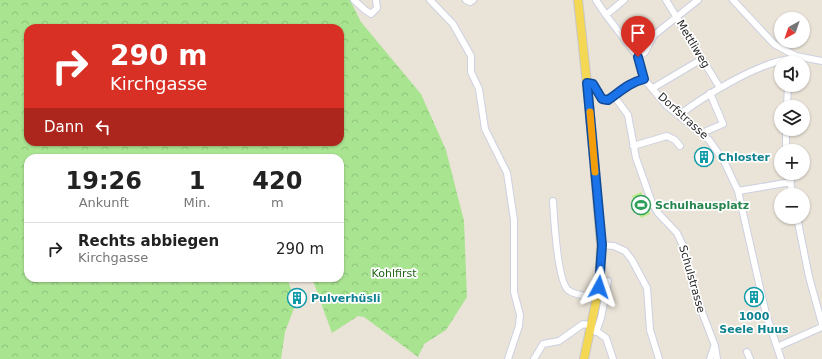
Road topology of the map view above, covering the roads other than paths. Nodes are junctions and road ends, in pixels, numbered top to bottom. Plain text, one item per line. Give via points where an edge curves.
1 (354, 0) edge
2 (376, 0) edge
3 (430, 0) edge
4 (466, 0) edge
5 (474, 0) edge
6 (578, 0) edge
7 (596, 0) edge
8 (624, 0) edge
9 (666, 0) edge
10 (698, 0) edge
11 (733, 0) edge
12 (606, 15) junction
13 (678, 18) junction
14 (787, 56) edge
15 (638, 57) junction
16 (702, 59) junction
17 (810, 60) edge
18 (822, 61) edge
19 (774, 62) edge
20 (644, 79) junction
21 (587, 83) junction
22 (653, 88) junction
23 (720, 88) junction
24 (710, 93) junction
25 (614, 96) junction
26 (678, 114) junction
27 (702, 133) junction
28 (633, 146) junction
29 (680, 146) dead end
30 (791, 182) joint
31 (792, 188) edge
32 (738, 191) junction
33 (553, 201) dead end
34 (798, 224) edge
35 (602, 245) junction
36 (608, 281) dead end
37 (598, 298) junction
38 (822, 324) edge
39 (822, 327) edge
40 (594, 330) junction
41 (715, 346) junction
42 (777, 347) junction
43 (747, 352) dead end
44 (508, 359) edge
45 (534, 359) edge
46 (584, 359) edge
47 (613, 359) edge
48 (659, 359) edge
49 (710, 359) edge
50 (717, 359) edge
51 (750, 359) edge
52 (781, 359) edge

1 - 2 street via 372,14 376,11
3 - 44 street via 453,24 468,49 472,62 471,72 480,94 485,129 507,173 514,220 514,292 520,314 519,326
4 - 5 street
6 - 21 main road
7 - 12 street, Dorfstrasse
8 - 12 street
9 - 13 street, Mettliweg
10 - 13 street
11 - 14 street
12 - 15 street, Dorfstrasse
13 - 15 street via 654,35 645,52
13 - 16 street, Mettliweg
15 - 20 street, Dorfstrasse
16 - 22 street
16 - 23 street, Mettliweg
17 - 18 street
19 - 23 street
20 - 22 street, Dorfstrasse
20 - 25 street via 622,88
21 - 25 street via 595,85 605,101
21 - 35 main road
22 - 26 street, Dorfstrasse via 662,101
23 - 24 street
24 - 26 street
24 - 27 street via 723,124
25 - 28 street, Schulstrasse via 628,115
26 - 27 street, Dorfstrasse
27 - 32 street, Dorfstrasse via 720,155
28 - 29 street via 667,136
28 - 41 street, Schulstrasse via 652,203 677,233 683,246 694,291
30 - 31 street
30 - 32 street
32 - 42 street, Dorfstrasse via 766,314
33 - 37 street via 555,236 564,285 572,293
34 - 38 street via 809,278
35 - 37 main road
35 - 48 street via 614,246 625,251 647,288 650,330
36 - 40 street via 602,318
37 - 40 main road
39 - 42 street
40 - 45 street via 588,325 580,324 565,337 543,344
40 - 46 main road
40 - 47 street via 606,338
41 - 49 street
41 - 50 street, Schulstrasse
42 - 52 street, Dorfstrasse
43 - 51 street

